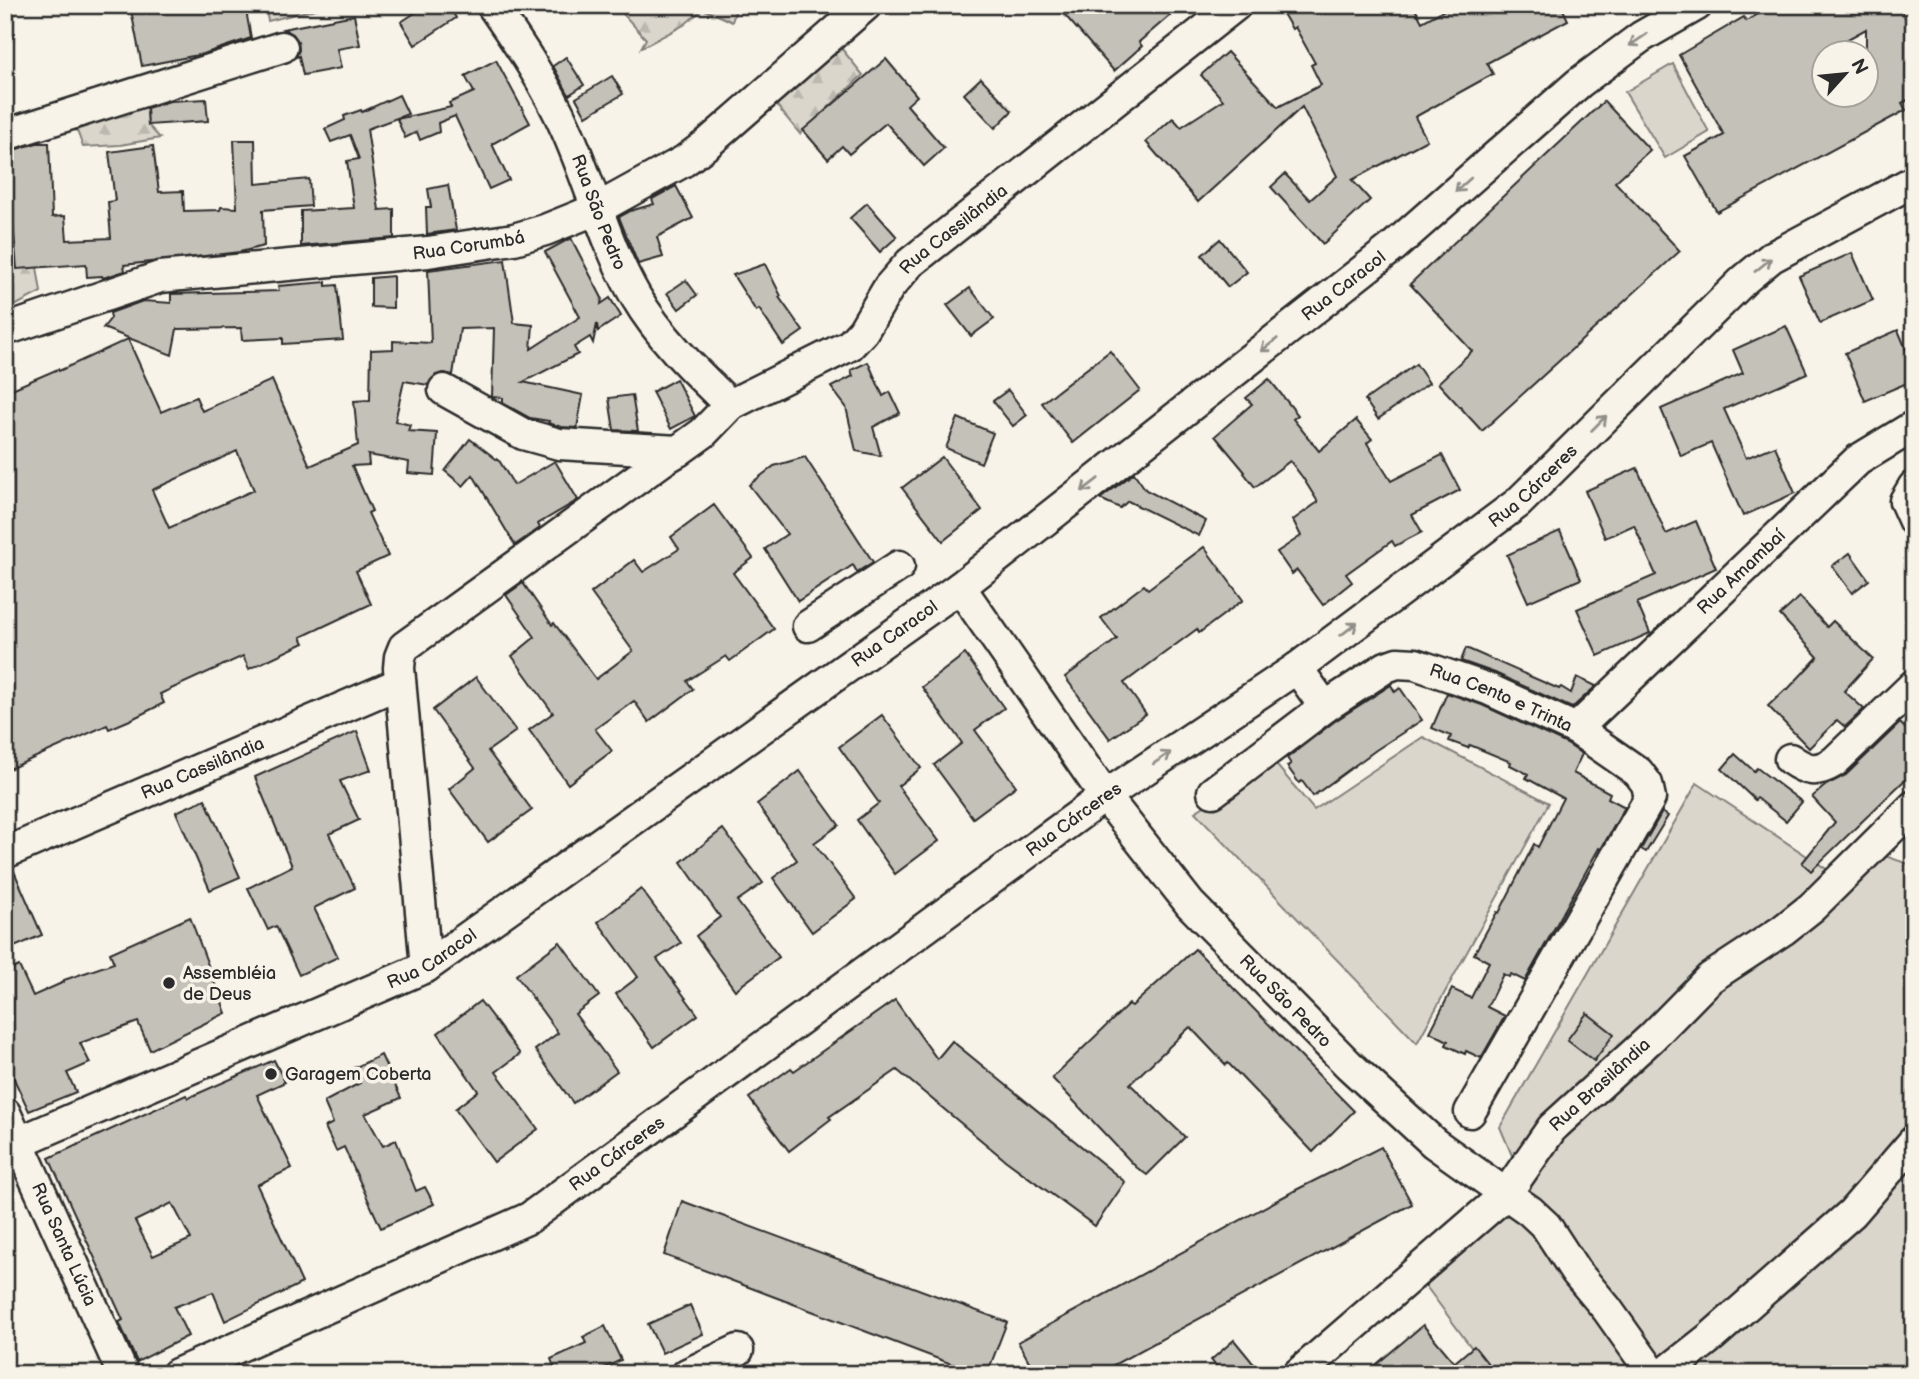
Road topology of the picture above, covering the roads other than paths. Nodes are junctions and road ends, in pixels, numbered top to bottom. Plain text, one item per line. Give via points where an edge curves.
1 (492, 5) edge
2 (866, 5) edge
3 (1236, 5) edge
4 (1697, 5) edge
5 (282, 47) dead end
6 (5, 135) edge
7 (1914, 181) edge
8 (597, 209) junction
9 (5, 330) edge
10 (444, 390) dead end
11 (730, 405) junction
12 (1914, 426) edge
13 (678, 451) junction
14 (1914, 486) edge
15 (1914, 521) edge
16 (899, 566) dead end
17 (960, 587) junction
18 (808, 626) dead end
19 (1297, 668) junction
20 (400, 683) junction
21 (1914, 685) edge
22 (1325, 707) junction
23 (1576, 729) junction
24 (1790, 759) dead end
25 (1213, 792) dead end
26 (1105, 796) junction
27 (1914, 806) edge
28 (5, 853) edge
29 (426, 967) junction
30 (1470, 1112) dead end
31 (5, 1113) edge
32 (1914, 1141) edge
33 (19, 1142) junction
34 (1506, 1194) junction
35 (738, 1350) dead end
36 (123, 1374) edge
37 (177, 1374) edge
38 (687, 1374) edge
39 (1298, 1374) edge
40 (1653, 1374) edge
41 (1664, 1374) edge

1 - 8 street, Rua São Pedro via 566,127
2 - 8 street, Rua Corumbá via 707,144
3 - 11 street, Rua Cassilândia via 910,263 850,345
4 -> 17 street, Rua Caracol via 1641,37 1579,83 1393,247
5 - 6 street
19 -> 7 street, Rua Cárceres via 1518,503 1772,257
8 - 9 street, Rua Corumbá via 501,241 160,277
8 - 11 street, Rua São Pedro via 636,298 684,360
10 - 13 street via 523,434 559,444
11 - 13 street, Rua Cassilândia
12 - 23 street, Rua Amambaí via 1849,468
13 - 20 street, Rua Cassilândia via 404,647
14 - 15 street via 1905,501
16 - 18 street
17 - 26 street, Rua São Pedro
17 - 29 street, Rua Caracol
19 - 22 street
26 -> 19 street, Rua Cárceres
20 - 28 street, Rua Cassilândia
20 - 29 street, Rua Cassilândia
21 - 24 street via 1824,768 1804,769
22 - 23 street, Rua Cento e Trinta via 1386,667 1415,664 1488,689
22 - 25 street, Rua Cento e Trinta
23 - 30 street, Rua Cento e Trinta via 1638,772 1650,798
26 - 34 street, Rua São Pedro via 1190,904 1349,1065 1434,1143
26 - 37 street, Rua Cárceres via 530,1218
27 - 34 street, Rua Brasilândia via 1812,907 1710,978 1552,1128
29 - 33 street, Rua Caracol
31 - 33 street, Rua Santa Lúcia
32 - 41 street via 1852,1213
33 - 36 street, Rua Santa Lúcia
34 - 39 street, Rua Brasilândia
34 - 40 street, Rua São Pedro via 1546,1226
35 - 38 street

